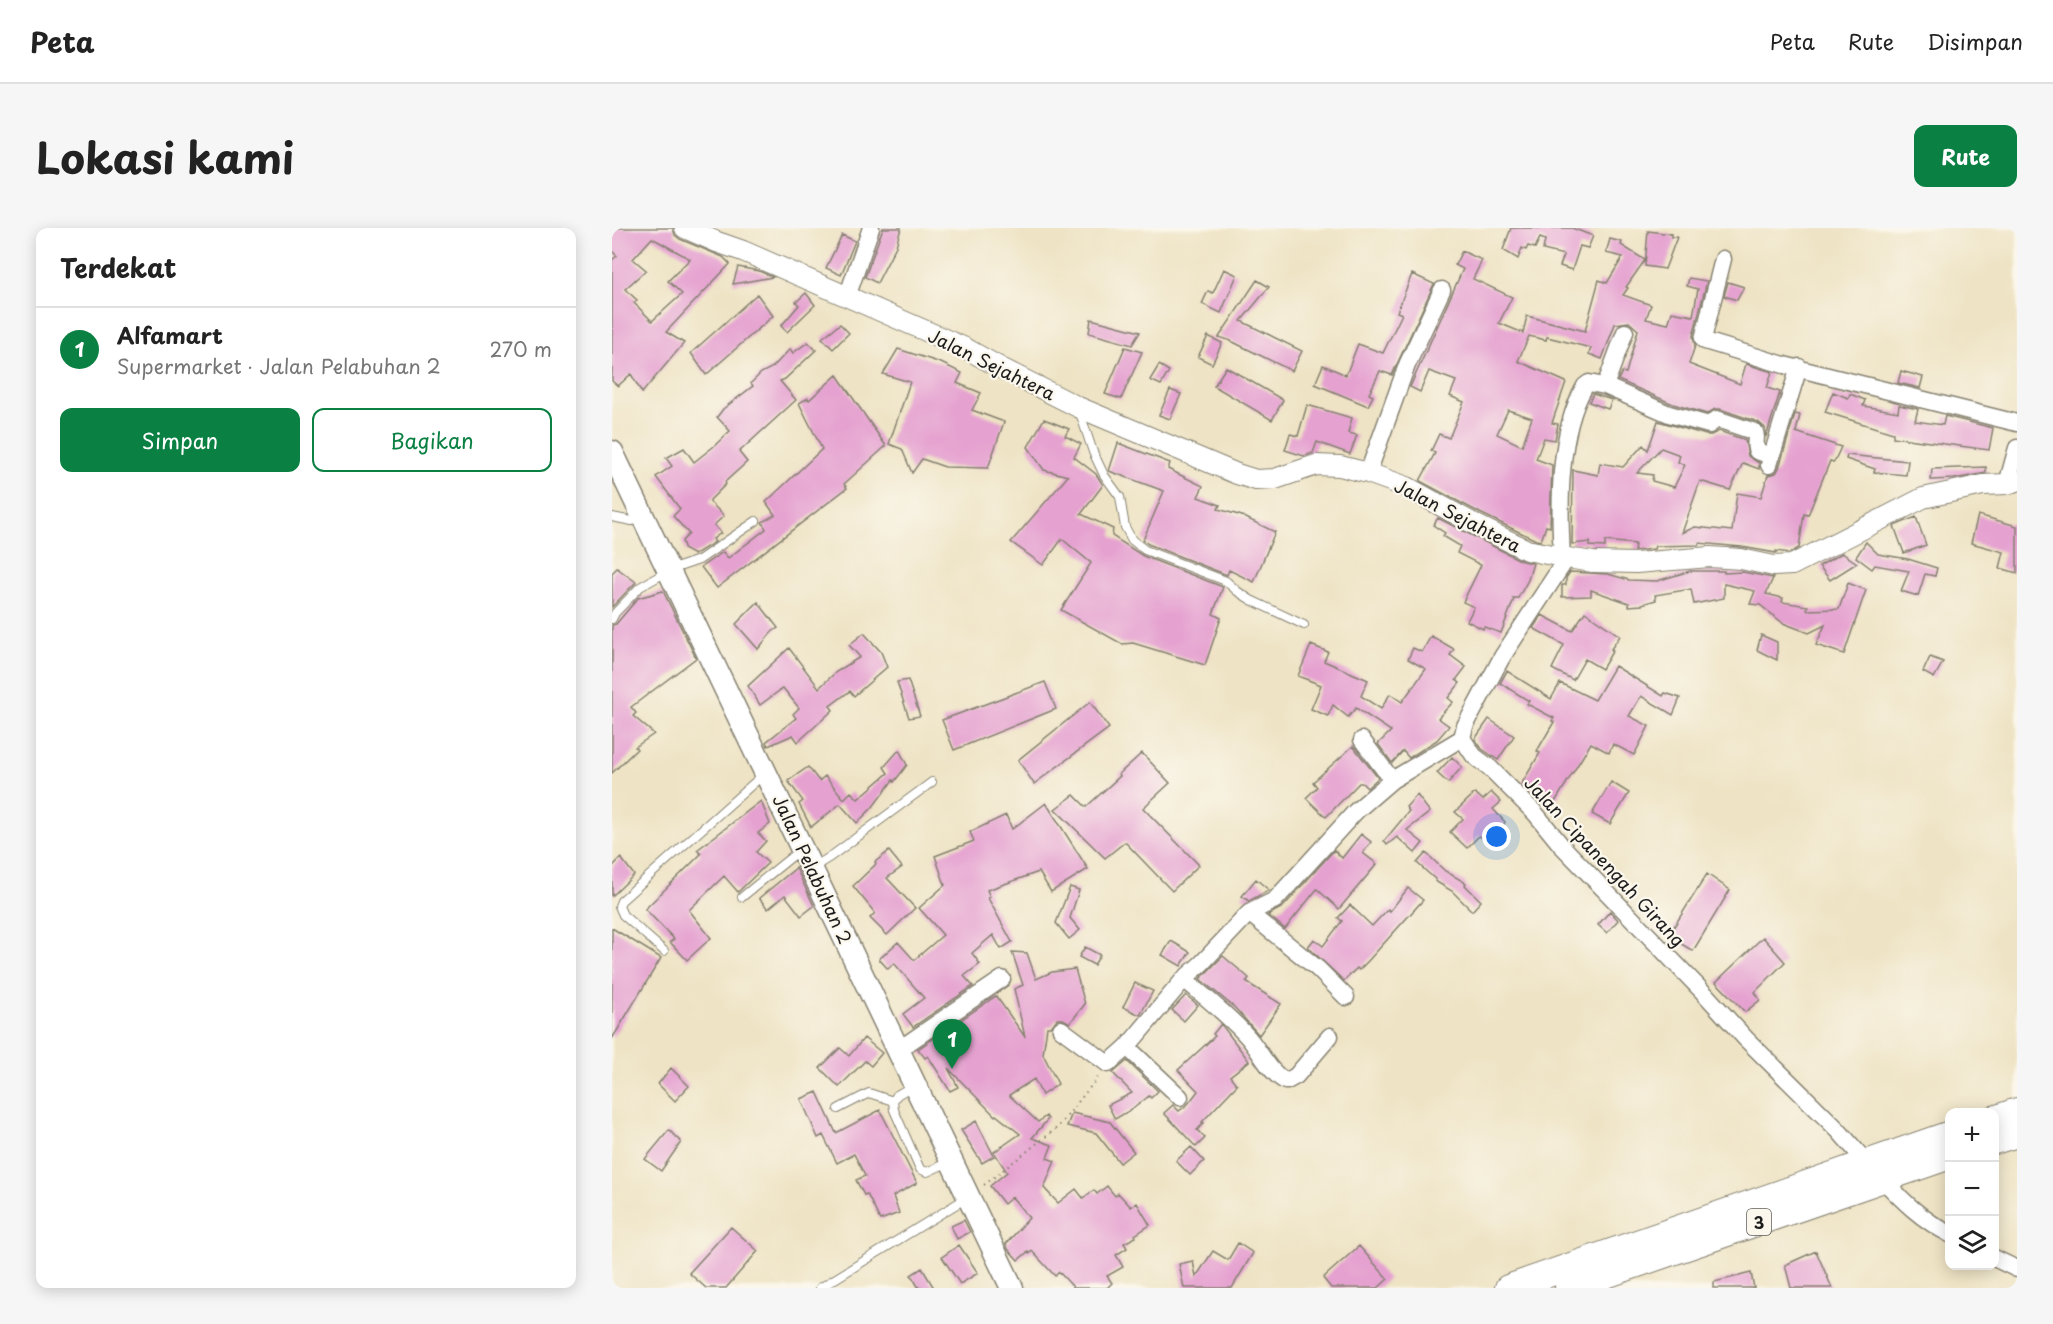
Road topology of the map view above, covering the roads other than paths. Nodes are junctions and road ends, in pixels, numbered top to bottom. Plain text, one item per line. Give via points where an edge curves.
1 (685, 228) edge
2 (871, 228) edge
3 (1723, 259) dead end
4 (1442, 290) dead end
5 (847, 297) junction
6 (1625, 332) dead end
7 (1799, 367) junction
8 (1605, 386) junction
9 (1078, 407) junction
10 (2017, 423) edge
11 (2017, 448) edge
12 (612, 452) edge
13 (1368, 473) junction
14 (2012, 482) edge
15 (612, 517) edge
16 (644, 517) junction
17 (756, 520) dead end
18 (1565, 558) junction
19 (670, 570) junction
20 (612, 620) edge
21 (1304, 625) dead end
22 (1462, 738) junction
23 (1362, 740) dead end
24 (766, 772) junction
25 (1392, 780) junction
26 (932, 782) dead end
27 (807, 858) junction
28 (741, 897) dead end
29 (1250, 913) junction
30 (664, 951) dead end
31 (1002, 979) dead end
32 (1184, 979) junction
33 (1346, 997) dead end
34 (1061, 1029) dead end
35 (1330, 1036) dead end
36 (1127, 1047) junction
37 (898, 1050) junction
38 (915, 1085) junction
39 (1180, 1097) dead end
40 (893, 1101) junction
41 (838, 1109) dead end
42 (2017, 1111) edge
43 (1999, 1118) edge
44 (2017, 1134) edge
45 (1945, 1136) edge
46 (1999, 1140) edge
47 (1945, 1157) edge
48 (951, 1161) junction
49 (1874, 1170) junction
50 (968, 1197) junction
51 (1945, 1231) edge
52 (1999, 1260) edge
53 (2017, 1269) edge
54 (820, 1288) edge
55 (1012, 1288) edge
56 (1508, 1288) edge
57 (1568, 1288) edge

1 - 5 street, Jalan Sejahtera
2 - 5 street
3 - 7 street via 1703,339
4 - 13 street via 1407,365
5 - 9 street, Jalan Sejahtera via 966,348
6 - 8 street
7 - 8 street via 1770,461 1755,448 1756,435 1750,429 1717,419 1709,425 1669,414
7 - 10 street
8 - 18 street via 1589,382 1585,386 1570,426 1560,497
9 - 13 street, Jalan Sejahtera via 1256,480 1275,479 1316,465
9 - 21 lane via 1093,452 1120,497 1125,527 1132,540 1145,550 1226,581 1251,600
11 - 14 street
12 - 16 main road, Jalan Pelabuhan 2
13 - 18 street, Jalan Sejahtera via 1417,492 1527,550
14 - 18 street, Jalan Sejahtera via 1923,498 1792,565 1710,557 1636,563
15 - 16 lane via 632,521
16 - 19 main road, Jalan Pelabuhan 2
17 - 19 lane via 699,560
18 - 22 street via 1502,657
19 - 20 lane via 640,587
19 - 24 main road, Jalan Pelabuhan 2
22 - 25 street
22 - 49 street, Jalan Cipanengah Girang via 1474,756 1535,813 1561,845
23 - 25 street
24 - 27 main road, Jalan Pelabuhan 2
24 - 30 lane via 621,901 623,915
25 - 29 street via 1356,811 1275,900
26 - 27 lane via 830,857
27 - 28 lane via 791,855
27 - 37 main road, Jalan Pelabuhan 2
29 - 32 street
29 - 33 street
31 - 37 street
32 - 35 street via 1233,1021 1265,1063 1287,1082
32 - 36 street
34 - 36 street via 1108,1064
36 - 39 street
37 - 38 main road, Jalan Pelabuhan 2
38 - 40 lane
38 - 48 main road, Jalan Pelabuhan 2
40 - 41 lane via 869,1093
40 - 48 lane via 920,1169 927,1172
42 - 43 main road
44 - 46 main road
45 - 49 main road, 3
47 - 49 main road, 3
48 - 50 main road, Jalan Pelabuhan 2
49 - 51 street, Jalan Cipanengah Girang via 1922,1218
49 - 56 main road, 3
49 - 57 main road, 3
50 - 54 lane
50 - 55 main road, Jalan Pelabuhan 2
52 - 53 street

